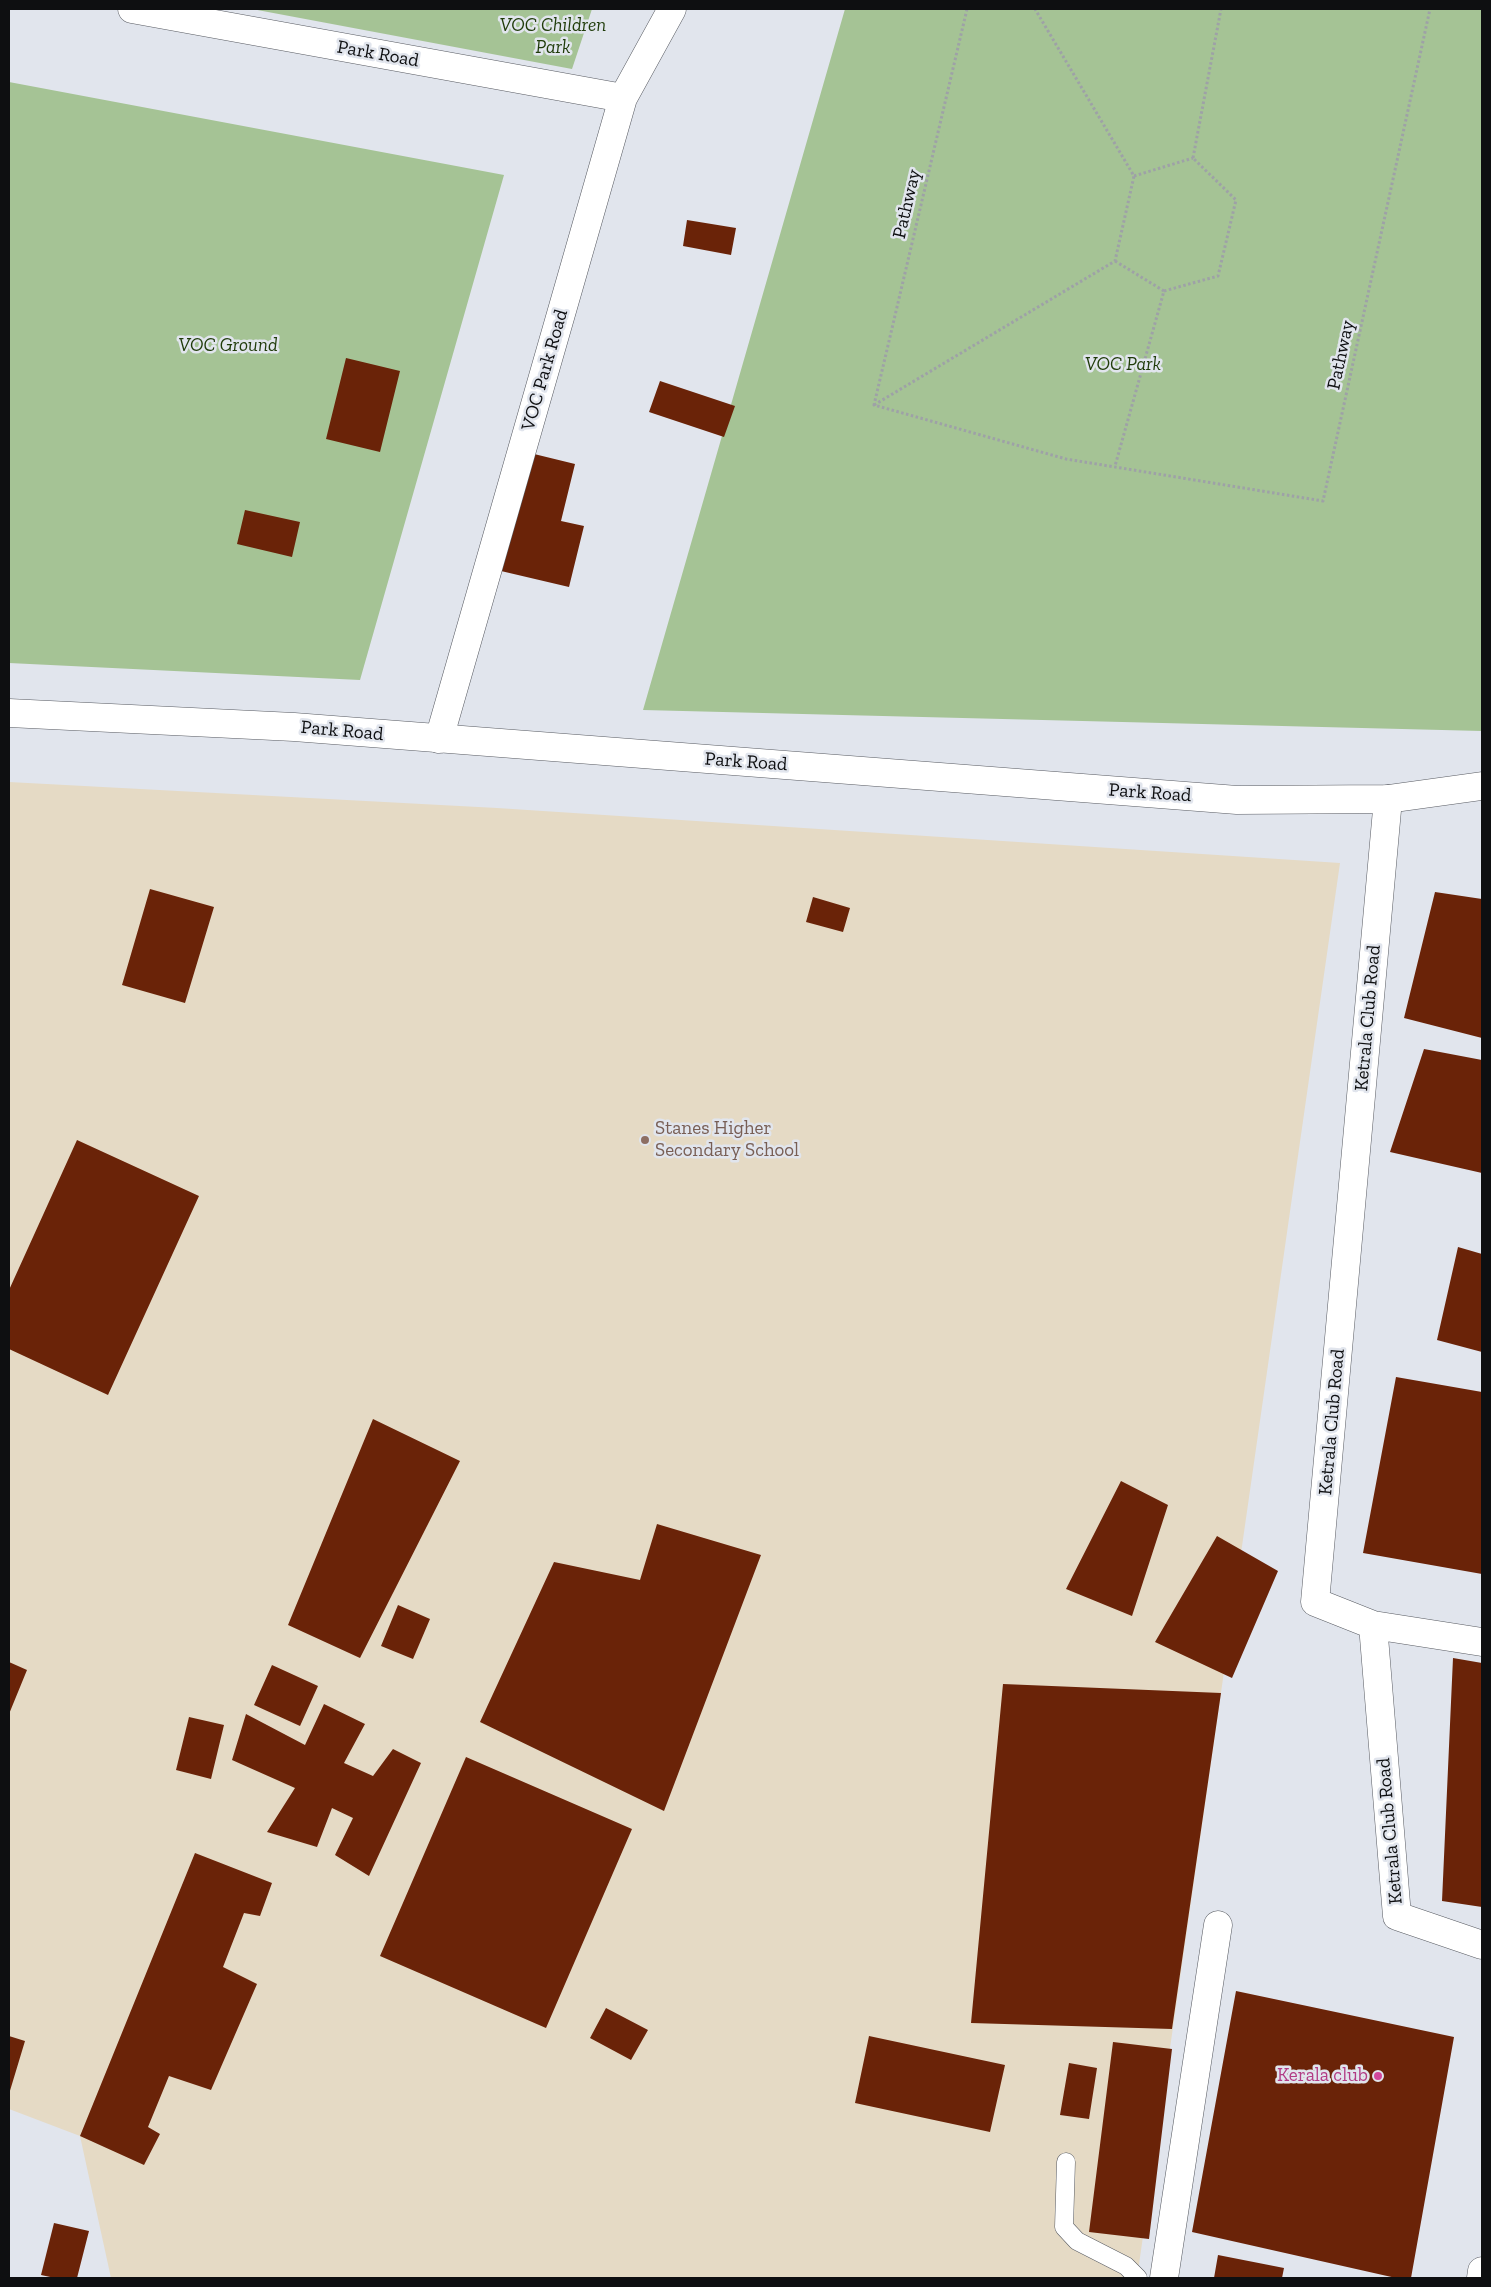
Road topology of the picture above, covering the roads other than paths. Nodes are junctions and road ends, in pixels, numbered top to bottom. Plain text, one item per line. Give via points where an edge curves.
1 (132, 9) edge
2 (672, 9) edge
3 (623, 98) junction
4 (9, 713) edge
5 (439, 739) junction
6 (1482, 786) edge
7 (1388, 799) junction
8 (1373, 1625) junction
9 (1482, 1642) edge
10 (1218, 1926) dead end
11 (1482, 1944) edge
12 (1066, 2162) dead end
13 (1482, 2271) edge
14 (1138, 2278) edge
15 (1164, 2278) edge
16 (1481, 2278) edge

1 - 3 street, Park Road
2 - 3 street, VOC Park Road
3 - 5 street, VOC Park Road
4 - 5 street, Park Road via 294,727
5 - 7 street, Park Road via 1237,800
6 - 7 street, Park Road
7 - 8 street, Ketrala Club Road via 1315,1602
8 - 9 street
8 - 11 street, Ketrala Club Road via 1397,1916
10 - 15 street
12 - 14 lane via 1064,2227 1077,2241 1126,2266
13 - 16 street

